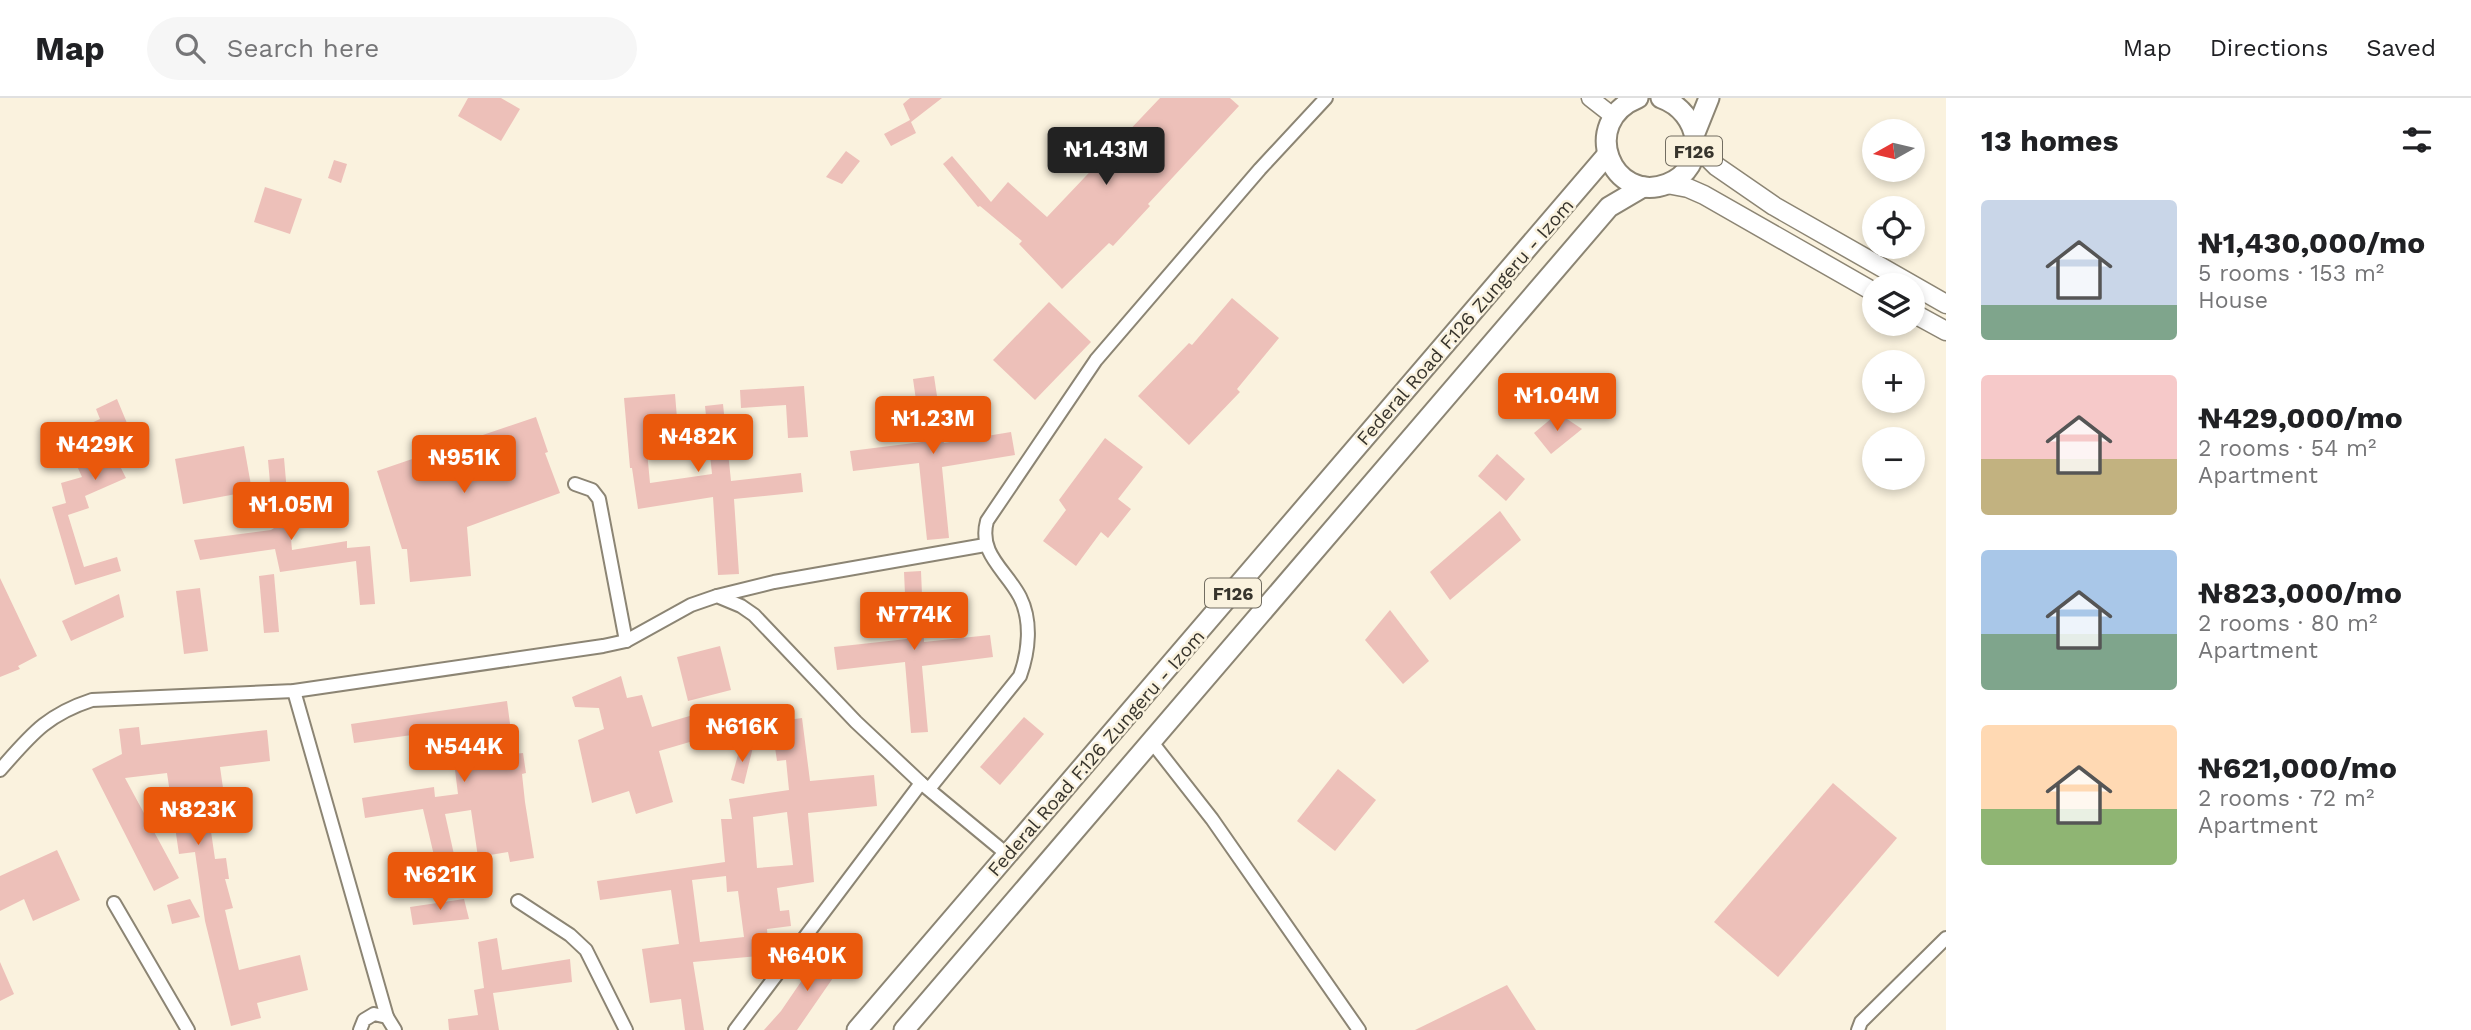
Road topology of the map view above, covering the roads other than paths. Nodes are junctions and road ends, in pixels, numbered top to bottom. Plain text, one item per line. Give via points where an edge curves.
1 (1326, 98) edge
2 (1590, 98) edge
3 (1638, 98) edge
4 (1661, 98) edge
5 (1709, 98) edge
6 (1613, 116) junction
7 (1695, 139) junction
8 (1607, 155) junction
9 (1667, 184) junction
10 (1643, 187) junction
11 (1862, 285) edge
12 (1946, 304) edge
13 (1925, 320) edge
14 (1946, 331) edge
15 (575, 484) dead end
16 (1292, 524) junction
17 (985, 545) junction
18 (1318, 546) junction
19 (717, 596) junction
20 (626, 641) junction
21 (294, 691) junction
22 (1151, 741) junction
23 (0, 770) edge
24 (925, 786) junction
25 (1008, 855) junction
26 (518, 901) dead end
27 (114, 903) dead end
28 (1946, 938) edge
29 (374, 967) junction
30 (387, 1017) junction
31 (360, 1025) edge
32 (188, 1030) edge
33 (395, 1030) edge
34 (626, 1030) edge
35 (735, 1030) edge
36 (857, 1030) edge
37 (904, 1030) edge
38 (1359, 1030) edge
39 (1858, 1030) edge

1 - 17 street via 1096,360 987,521
2 - 6 street
3 - 6 main road
4 - 7 main road, F126 via 1682,109
5 - 7 main road, F126
6 - 8 main road via 1607,128
7 - 9 main road, F126 via 1687,169
7 - 12 main road via 1716,166 1773,206
8 - 10 main road via 1627,181
8 - 16 main road, Federal Road F.126 Zungeru - Izom / F126
9 - 10 main road, F126
9 - 11 main road via 1704,195
10 - 18 main road, Federal Road F.126 Zungeru - Izom / F126 via 1609,207
13 - 14 main road
15 - 20 street via 592,490 599,499
16 - 18 main road
16 - 25 main road, Federal Road F.126 Zungeru - Izom / F126
17 - 19 street
17 - 24 street via 1020,597 1028,634 1026,658 1020,676
18 - 22 main road, Federal Road F.126 Zungeru - Izom / F126
19 - 20 street
19 - 24 street via 754,615 856,722
20 - 21 street
21 - 23 street via 92,700 36,729
21 - 29 street
22 - 37 main road, Federal Road F.126 Zungeru - Izom / F126
22 - 38 street via 1212,819
24 - 25 street
24 - 35 street
25 - 36 main road, Federal Road F.126 Zungeru - Izom / F126
26 - 34 street via 579,941
27 - 32 street
28 - 39 street
29 - 30 street
29 - 31 street via 375,991
30 - 31 street via 374,1014
30 - 33 street

